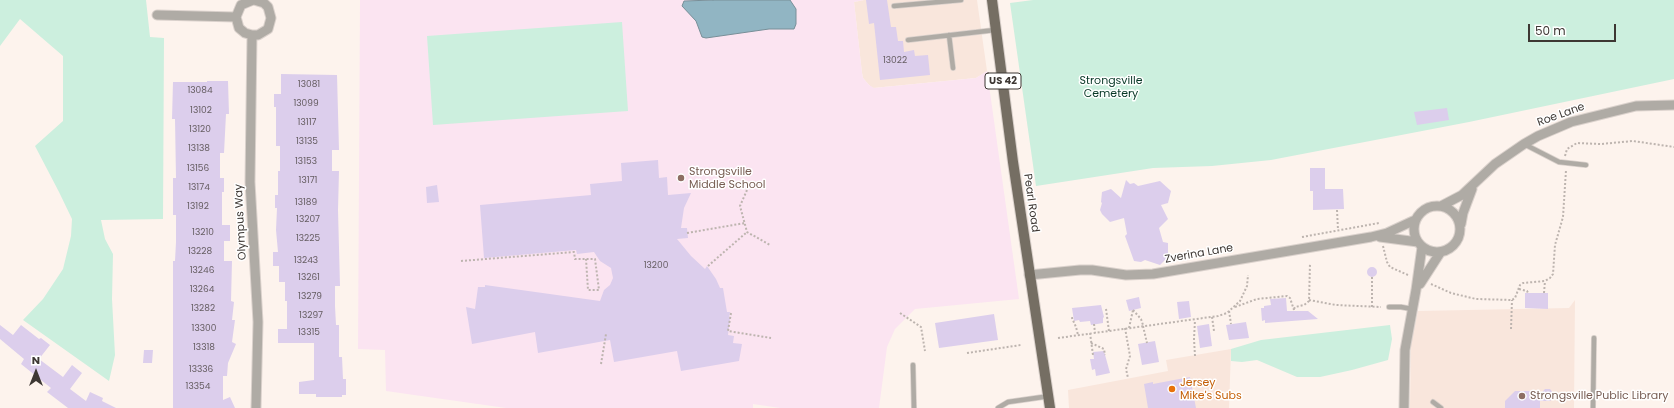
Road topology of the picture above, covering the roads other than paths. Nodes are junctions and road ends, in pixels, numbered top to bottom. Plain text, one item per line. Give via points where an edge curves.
1 (253, 0) edge
2 (949, 0) edge
3 (961, 0) edge
4 (992, 0) edge
5 (894, 6) dead end
6 (157, 15) dead end
7 (236, 17) junction
8 (996, 30) junction
9 (252, 35) junction
10 (949, 35) junction
11 (908, 40) dead end
12 (953, 68) dead end
13 (1674, 105) edge
14 (1524, 144) junction
15 (1586, 165) dead end
16 (1473, 186) junction
17 (1441, 206) junction
18 (1416, 220) junction
19 (1461, 225) junction
20 (1371, 237) junction
21 (1420, 245) junction
22 (1440, 252) junction
23 (1030, 275) junction
24 (1416, 290) junction
25 (1388, 307) road end
26 (1412, 309) junction
27 (1594, 338) dead end
28 (913, 365) dead end
29 (1044, 397) dead end
30 (1433, 402) dead end
31 (256, 408) edge
32 (914, 408) edge
33 (998, 408) edge
34 (1050, 408) edge
35 (1404, 408) edge
36 (1441, 408) edge
37 (1593, 408) edge

1 - 7 street via 241,5
1 - 9 street via 268,7 271,18 268,29 258,35
2 - 3 lane
2 - 5 lane
4 - 8 main road, Pearl Road / US 42
6 - 7 street
7 - 9 street via 239,28
8 - 10 lane
8 - 23 main road, Pearl Road / US 42
9 - 31 street, Olympus Way via 250,182 258,322
10 - 11 lane
10 - 12 lane
13 - 14 street, Roe Lane via 1636,106 1590,116
14 - 15 lane via 1559,162
14 - 16 street, Roe Lane via 1495,164
16 - 17 street, Roe Lane
16 - 19 street, Roe Lane via 1466,201
17 - 18 street via 1424,210
17 - 19 street via 1453,211
18 - 20 street, Zverina Lane
18 - 21 street via 1414,233
19 - 22 street via 1461,233 1455,245 1450,250
20 - 21 street, Zverina Lane via 1388,237
20 - 23 street, Zverina Lane via 1153,274 1126,275 1080,270
21 - 22 street via 1429,251
21 - 24 street
22 - 24 street
23 - 34 main road, Pearl Road / US 42
24 - 26 street
25 - 26 lane
26 - 35 street via 1405,350
27 - 37 lane
28 - 32 lane
29 - 33 lane via 1008,402
30 - 36 lane

